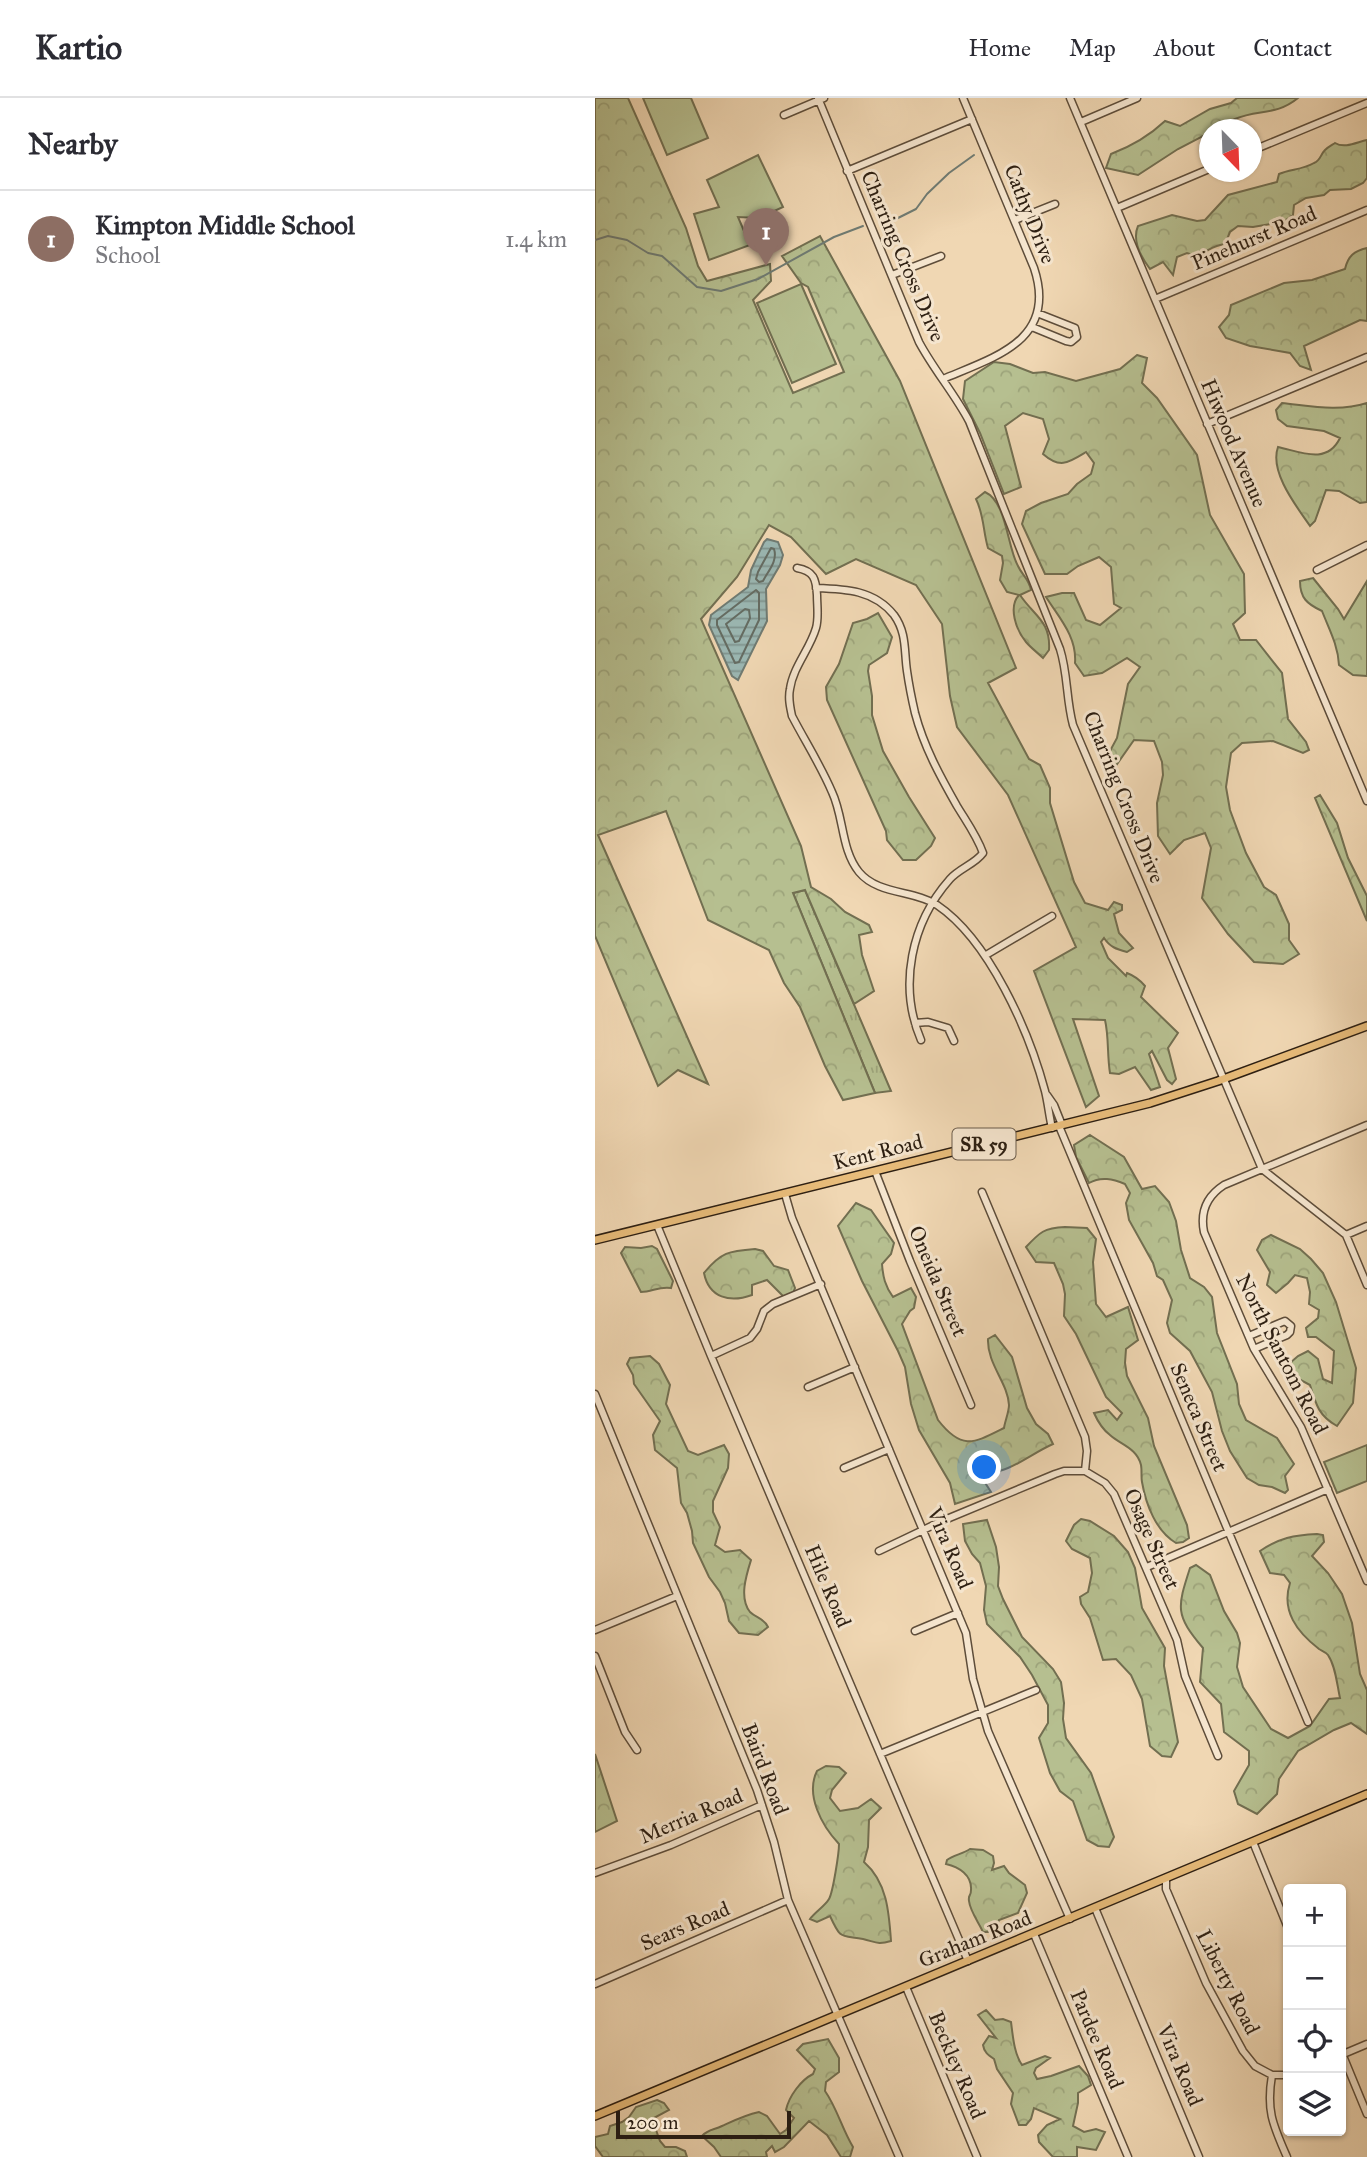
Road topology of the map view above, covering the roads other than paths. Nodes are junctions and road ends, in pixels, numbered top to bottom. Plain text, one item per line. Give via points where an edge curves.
1 (963, 98) edge
2 (1070, 98) edge
3 (1137, 98) edge
4 (820, 99) edge
5 (1367, 103) edge
6 (785, 115) dead end
7 (972, 119) junction
8 (1081, 122) junction
9 (1262, 146) edge
10 (847, 171) junction
11 (1199, 173) edge
12 (1055, 204) dead end
13 (1117, 208) junction
14 (1367, 209) edge
15 (1015, 220) junction
16 (941, 256) dead end
17 (892, 275) junction
18 (1155, 299) junction
19 (1037, 313) junction
20 (1032, 327) junction
21 (1367, 357) edge
22 (943, 379) junction
23 (1207, 424) junction
24 (1367, 545) edge
25 (797, 568) dead end
26 (1317, 570) dead end
27 (816, 588) junction
28 (1367, 801) edge
29 (933, 903) junction
30 (1052, 916) dead end
31 (986, 955) junction
32 (915, 1023) junction
33 (1367, 1026) edge
34 (921, 1040) dead end
35 (954, 1041) dead end
36 (1223, 1079) junction
37 (1367, 1125) edge
38 (1058, 1126) junction
39 (1262, 1169) junction
40 (875, 1171) junction
41 (982, 1192) dead end
42 (785, 1194) junction
43 (657, 1225) junction
44 (1367, 1226) edge
45 (1346, 1235) junction
46 (595, 1240) edge
47 (821, 1284) junction
48 (1367, 1285) edge
49 (1249, 1336) junction
50 (1254, 1349) junction
51 (711, 1356) junction
52 (855, 1367) junction
53 (808, 1387) dead end
54 (595, 1394) edge
55 (971, 1405) dead end
56 (889, 1449) junction
57 (844, 1468) dead end
58 (1084, 1471) junction
59 (1328, 1489) junction
60 (924, 1530) junction
61 (1229, 1532) junction
62 (879, 1550) dead end
63 (1147, 1567) junction
64 (1367, 1581) edge
65 (677, 1596) junction
66 (958, 1614) junction
67 (595, 1630) edge
68 (915, 1632) dead end
69 (595, 1656) edge
70 (1036, 1690) dead end
71 (982, 1713) junction
72 (1308, 1722) dead end
73 (637, 1750) dead end
74 (880, 1754) junction
75 (1218, 1756) dead end
76 (1367, 1794) edge
77 (762, 1805) junction
78 (1253, 1842) junction
79 (595, 1873) edge
80 (1166, 1878) junction
81 (788, 1900) junction
82 (1095, 1908) junction
83 (1283, 1915) edge
84 (1070, 1919) junction
85 (1034, 1934) junction
86 (968, 1961) junction
87 (595, 1984) edge
88 (906, 1987) junction
89 (838, 2015) junction
90 (1367, 2044) edge
91 (1346, 2052) edge
92 (1346, 2066) edge
93 (1272, 2075) junction
94 (1283, 2075) edge
95 (1367, 2114) edge
96 (595, 2116) edge
97 (899, 2157) edge
98 (977, 2157) edge
99 (1128, 2157) edge
100 (1199, 2157) edge
101 (1287, 2157) edge

1 - 7 street, Cathy Drive
2 - 8 street, Hiwood Avenue
3 - 8 street
4 - 6 street
4 - 10 street, Charring Cross Drive
5 - 9 street
7 - 10 street
7 - 15 street, Cathy Drive
8 - 13 street, Hiwood Avenue
10 - 17 street, Charring Cross Drive
11 - 13 street
12 - 15 street
13 - 18 street, Hiwood Avenue
14 - 18 street, Pinehurst Road
15 - 19 street, Cathy Drive via 1037,276
16 - 17 street
17 - 22 street, Charring Cross Drive via 919,342
18 - 23 street, Hiwood Avenue
19 - 20 street, Cathy Drive
19 - 20 street via 1075,328 1077,337 1066,341
20 - 22 street, Cathy Drive via 1006,352
21 - 23 street
22 - 36 street, Charring Cross Drive via 969,421 1053,629 1067,674 1073,725
23 - 28 street, Hiwood Avenue
24 - 26 street
25 - 27 street via 810,571
27 - 29 street via 818,620 790,688 792,716 832,792 843,836 861,875
27 - 29 street via 852,589 870,596 884,605 902,628 923,740 983,853 953,876
29 - 31 street, Seneca Street via 969,933
29 - 32 street via 923,919 911,961
30 - 31 street
31 - 38 street, Seneca Street via 1024,1031
32 - 34 street
32 - 35 street via 948,1028
33 - 36 main road, Kent Road / SR 59
36 - 38 main road, Kent Road / SR 59
36 - 39 street, Charring Cross Drive
37 - 39 street
38 - 40 main road, Kent Road / SR 59
38 - 61 street, Seneca Street
39 - 45 street, Charring Cross Drive
39 - 49 street, North Santom Road via 1218,1189 1208,1199 1202,1218
40 - 42 main road, Kent Road / SR 59
40 - 55 street, Oneida Street
41 - 58 street via 1085,1437
42 - 43 main road, Kent Road / SR 59
42 - 47 street, Vira Road
43 - 46 main road, Kent Road / SR 59
43 - 51 street, Hile Road
44 - 45 street
45 - 48 street, Charring Cross Drive
47 - 51 street via 773,1304 764,1311 750,1338
47 - 52 street, Vira Road
49 - 50 street, North Santom Road
49 - 50 street via 1285,1321 1291,1326 1287,1335
50 - 59 street, North Santom Road via 1301,1427
51 - 74 street, Hile Road
52 - 53 street
52 - 56 street, Vira Road
54 - 65 street, Baird Road
56 - 57 street
56 - 60 street, Vira Road
58 - 60 street via 1055,1474
58 - 63 street, Osage Street via 1115,1494
59 - 61 street
59 - 64 street, North Santom Road
60 - 62 street
60 - 66 street, Vira Road
61 - 63 street
61 - 72 street, Seneca Street
63 - 75 street, Osage Street
65 - 67 street
65 - 77 street, Baird Road
66 - 68 street
66 - 71 street, Vira Road
69 - 73 street via 625,1732
70 - 71 street
71 - 74 street
71 - 84 street, Vira Road
74 - 86 street, Hile Road
76 - 78 main road, Graham Road
77 - 79 street, Merria Road
77 - 81 street, Baird Road
78 - 80 main road, Graham Road
78 - 83 street
80 - 82 main road, Graham Road
80 - 93 street, Liberty Road via 1170,1900 1220,2011 1248,2059
81 - 87 street, Sears Road
81 - 89 street, Baird Road
82 - 84 main road, Graham Road
82 - 100 street, Vira Road
84 - 85 main road, Graham Road
85 - 86 main road, Graham Road
85 - 99 street, Pardee Road
86 - 88 main road, Graham Road
88 - 89 main road, Graham Road
88 - 98 street, Beckley Road
89 - 96 main road, Graham Road
89 - 97 street, Baird Road
90 - 91 street
92 - 95 street
93 - 94 street
93 - 101 street via 1270,2113

